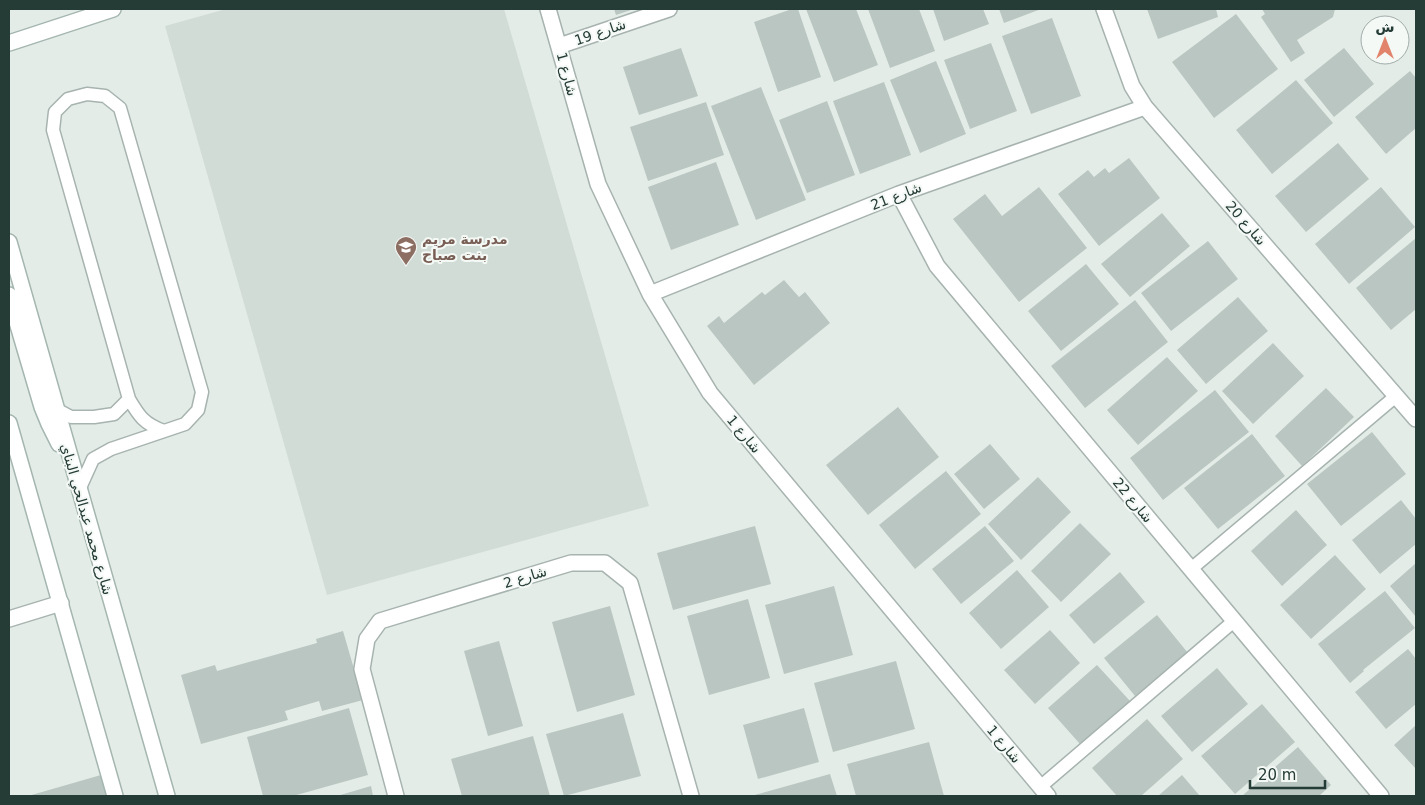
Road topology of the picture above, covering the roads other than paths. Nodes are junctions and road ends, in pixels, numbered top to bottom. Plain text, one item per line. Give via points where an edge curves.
1 (113, 9) edge
2 (548, 9) edge
3 (669, 9) edge
4 (1104, 9) edge
5 (51, 30) junction
6 (9, 43) edge
7 (559, 46) junction
8 (9, 53) edge
9 (1145, 107) junction
10 (899, 194) junction
11 (9, 242) edge
12 (650, 294) junction
13 (9, 295) edge
14 (1396, 396) junction
15 (129, 399) junction
16 (56, 409) junction
17 (1416, 419) edge
18 (9, 423) edge
19 (164, 431) junction
20 (74, 474) junction
21 (79, 490) junction
22 (1191, 569) junction
23 (61, 604) junction
24 (9, 619) edge
25 (1234, 621) junction
26 (1044, 792) edge
27 (115, 796) edge
28 (167, 796) edge
29 (396, 796) edge
30 (690, 796) edge
31 (1381, 796) edge

1 - 5 street
2 - 7 street, شارع 1
3 - 7 street, شارع 19
4 - 9 street, شارع 20 via 1132,86
5 - 6 street
5 - 8 street
7 - 12 street, شارع 1 via 598,184
9 - 10 street, شارع 21
9 - 14 street, شارع 20
10 - 12 street, شارع 21
10 - 22 street, شارع 22 via 937,266
11 - 16 street, شارع محمد عبدالحي البناي
12 - 26 street, شارع 1 via 710,393
13 - 20 street via 42,407
14 - 17 street, شارع 20
14 - 22 lane
15 - 16 lane via 114,414 94,417 71,417
15 - 19 lane via 140,418
15 - 19 lane via 53,130 55,112 68,99 87,94 105,96 120,108 202,392 198,410 185,424
16 - 20 street, شارع محمد عبدالحي البناي
18 - 23 street
19 - 21 lane via 111,449 93,459
20 - 21 street, شارع محمد عبدالحي البناي
21 - 28 street, شارع محمد عبدالحي البناي
22 - 25 street, شارع 22
23 - 24 street
23 - 27 street
25 - 26 lane
25 - 31 street, شارع 22
29 - 30 street, شارع 2 via 362,669 367,639 380,621 571,563 605,563 630,583

